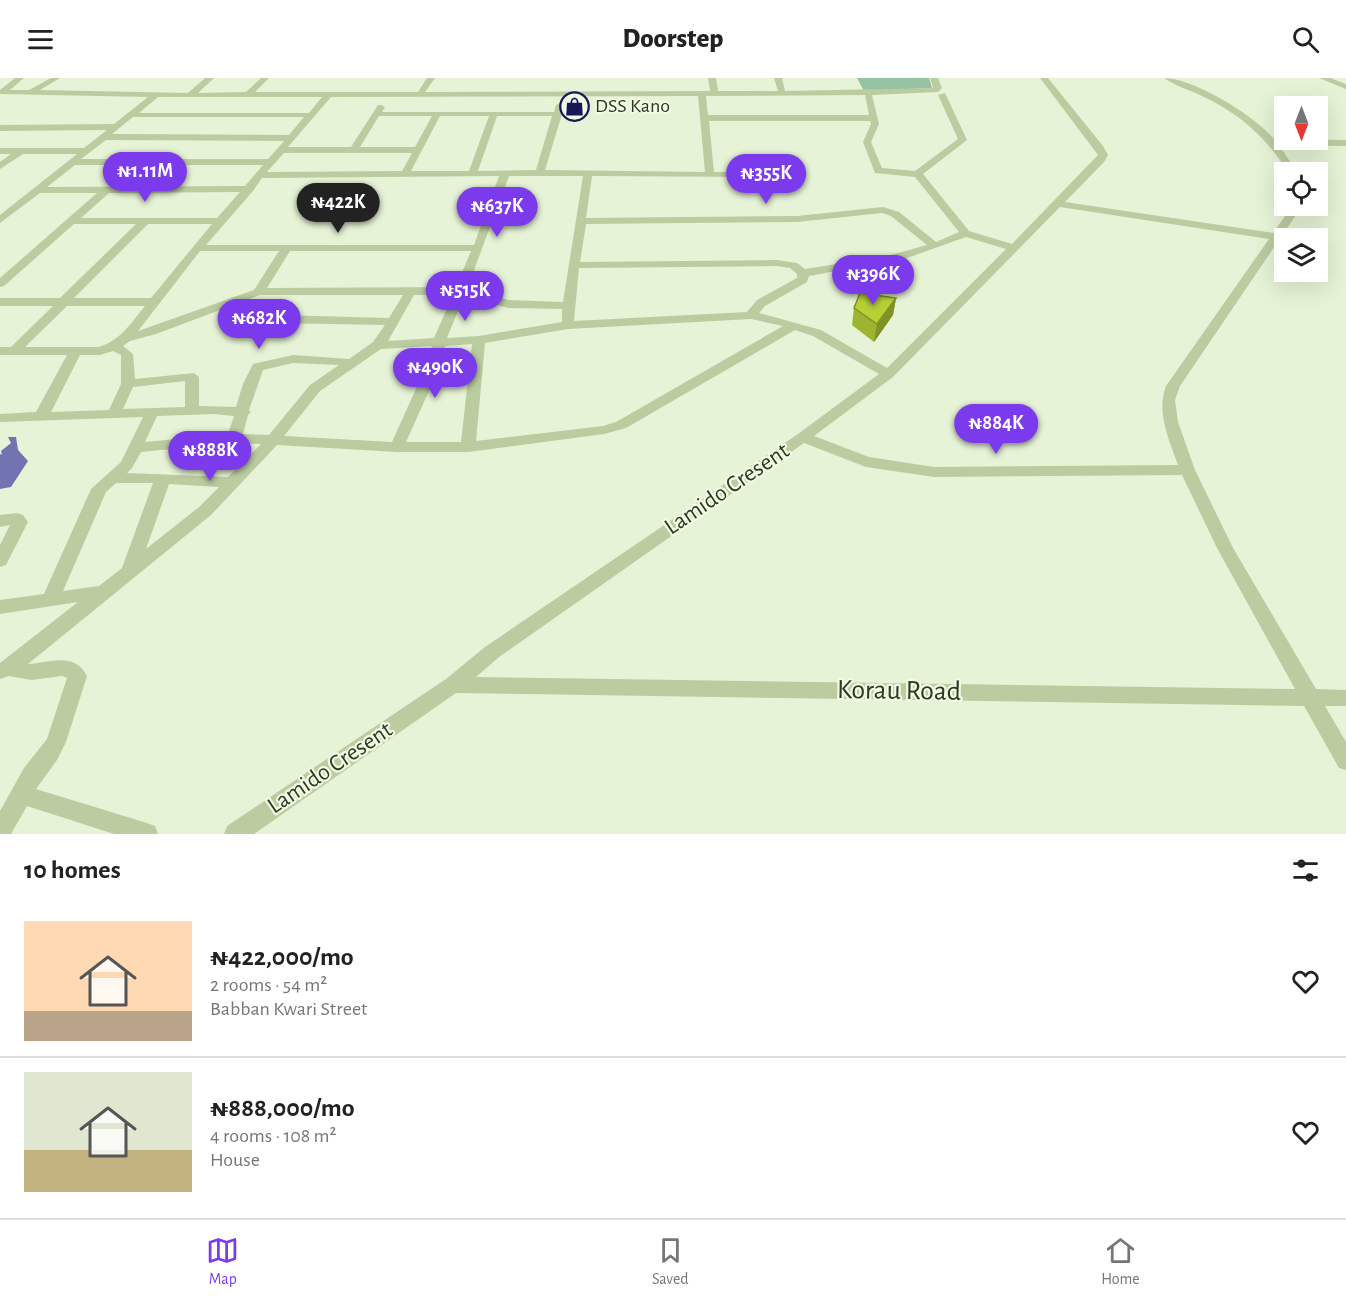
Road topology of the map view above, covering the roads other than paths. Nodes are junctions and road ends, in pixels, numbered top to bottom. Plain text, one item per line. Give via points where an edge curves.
1 (20, 78) edge
2 (56, 78) edge
3 (210, 78) edge
4 (266, 78) edge
5 (431, 78) edge
6 (712, 78) edge
7 (778, 78) edge
8 (934, 78) edge
9 (1044, 78) edge
10 (1168, 78) edge
11 (1323, 78) edge
12 (1346, 87) edge
13 (1, 92) edge
14 (30, 93) junction
15 (563, 93) junction
16 (702, 93) junction
17 (714, 93) junction
18 (782, 93) junction
19 (868, 93) junction
20 (329, 94) junction
21 (389, 94) junction
22 (420, 94) junction
23 (156, 95) junction
24 (190, 95) junction
25 (248, 95) junction
26 (942, 95) dead end
27 (377, 114) junction
28 (437, 114) junction
29 (494, 114) junction
30 (558, 114) junction
31 (132, 115) junction
32 (312, 115) junction
33 (706, 118) junction
34 (874, 118) junction
35 (118, 127) junction
36 (0, 128) edge
37 (105, 137) junction
38 (293, 138) junction
39 (1274, 142) edge
40 (1328, 143) edge
41 (1346, 143) edge
42 (354, 149) junction
43 (283, 150) junction
44 (416, 150) junction
45 (0, 151) edge
46 (21, 151) junction
47 (88, 151) junction
48 (73, 162) junction
49 (273, 162) junction
50 (0, 166) edge
51 (540, 173) junction
52 (588, 173) junction
53 (405, 174) junction
54 (472, 174) junction
55 (505, 174) junction
56 (710, 174) junction
57 (918, 174) junction
58 (262, 175) junction
59 (756, 175) dead end
60 (107, 189) junction
61 (250, 189) junction
62 (40, 190) junction
63 (1057, 204) junction
64 (0, 220) edge
65 (71, 221) junction
66 (145, 221) junction
67 (221, 221) junction
68 (581, 221) junction
69 (965, 233) junction
70 (1274, 237) edge
71 (1274, 238) edge
72 (934, 246) junction
73 (197, 248) junction
74 (287, 248) junction
75 (478, 248) junction
76 (1015, 248) junction
77 (573, 265) junction
78 (803, 273) junction
79 (0, 284) edge
80 (411, 290) junction
81 (462, 291) junction
82 (258, 292) junction
83 (64, 302) junction
84 (153, 302) junction
85 (0, 303) edge
86 (568, 306) junction
87 (751, 315) junction
88 (394, 322) junction
89 (794, 324) junction
90 (568, 325) junction
91 (232, 330) dead end
92 (440, 340) junction
93 (479, 340) junction
94 (121, 342) junction
95 (378, 345) junction
96 (0, 351) edge
97 (14, 351) junction
98 (76, 351) junction
99 (352, 363) junction
100 (888, 374) junction
101 (128, 384) junction
102 (192, 411) junction
103 (152, 412) junction
104 (244, 412) junction
105 (113, 415) junction
106 (41, 417) junction
107 (0, 418) edge
108 (234, 438) junction
109 (803, 438) junction
110 (273, 440) junction
111 (397, 447) junction
112 (468, 447) junction
113 (135, 448) junction
114 (1187, 470) junction
115 (113, 478) junction
116 (163, 478) junction
117 (233, 483) junction
118 (0, 521) edge
119 (0, 561) edge
120 (130, 570) junction
121 (103, 591) junction
122 (50, 600) junction
123 (0, 607) edge
124 (4, 670) edge
125 (453, 685) junction
126 (1310, 696) junction
127 (1346, 698) edge
128 (1346, 761) edge
129 (21, 794) junction
130 (0, 833) edge
131 (147, 834) edge
132 (235, 834) edge

1 - 13 street
2 - 14 street
3 - 24 street
4 - 25 street
5 - 22 street
6 - 17 street
7 - 18 street
8 - 19 street via 938,88 935,90
9 - 63 street, Lamido Cresent via 1103,155
10 - 39 street via 1228,105
11 - 12 street
13 - 14 street
14 - 23 street
15 - 16 street
15 - 22 street
15 - 30 street
16 - 17 street
16 - 33 street
17 - 18 street
18 - 19 street
19 - 34 street
20 - 21 street
20 - 25 street
20 - 32 street
21 - 22 street
21 - 27 street
23 - 24 street
23 - 31 street
24 - 25 street
26 - 57 street via 963,140
27 - 28 street
27 - 42 street
28 - 29 street
28 - 44 street
29 - 30 street
29 - 54 street
30 - 51 street
31 - 32 street
31 - 35 street
32 - 38 street
33 - 34 street
33 - 56 street
34 - 57 street via 867,142 878,171
35 - 36 street
35 - 37 street
37 - 38 street
37 - 47 street
38 - 43 street
40 - 41 street
42 - 43 street
42 - 44 street
43 - 49 street
44 - 53 street
45 - 46 street
46 - 47 street
46 - 50 street
47 - 48 street
48 - 49 street
48 - 62 street
49 - 58 street
51 - 52 street
51 - 55 street
52 - 56 street
52 - 68 street
53 - 54 street
53 - 58 street
54 - 55 street
55 - 75 street
56 - 59 street
57 - 69 street
58 - 61 street
60 - 61 street
60 - 62 street
60 - 65 street
61 - 67 street
62 - 64 street
63 - 70 street
63 - 76 street, Lamido Cresent
65 - 66 street
65 - 79 street
66 - 67 street
66 - 83 street
67 - 73 street
68 - 72 street via 797,219 884,210 895,214
68 - 77 street
69 - 72 street
69 - 76 street
71 - 114 street via 1173,386 1168,400 1171,422
72 - 78 street via 889,260
73 - 74 street
73 - 84 street
74 - 75 street
74 - 82 street
75 - 81 street
76 - 100 street, Lamido Cresent
77 - 78 street via 777,263 793,265
77 - 86 street
78 - 87 street via 803,280 761,303
80 - 81 street
80 - 82 street
80 - 88 street
81 - 86 street via 508,304
81 - 92 street
82 - 94 street
83 - 84 street
83 - 85 street
83 - 97 street
84 - 94 street
86 - 90 street
87 - 89 street
87 - 90 street
88 - 91 street via 278,319
88 - 95 street
89 - 100 street via 837,343
89 - 112 street via 611,429
90 - 93 street
92 - 93 street
92 - 95 street
92 - 111 street via 431,371
93 - 112 street
94 - 98 street via 100,351
94 - 101 street via 127,354
95 - 99 street
96 - 97 street
97 - 98 street
98 - 106 street
99 - 104 street via 309,358 258,367
99 - 110 street via 315,388
100 - 109 street, Lamido Cresent
101 - 102 street via 192,377
101 - 105 street
102 - 103 street
102 - 104 street
103 - 105 street
103 - 113 street
104 - 108 street
105 - 106 street
106 - 107 street
108 - 110 street
108 - 113 street
109 - 114 street via 866,462 934,472
109 - 125 street, Lamido Cresent via 492,652
110 - 111 street
110 - 117 street
111 - 112 street
113 - 115 street via 127,465
114 - 126 street via 1225,548
115 - 116 street
115 - 122 street via 99,489
116 - 117 street
116 - 120 street
117 - 120 street via 190,525
118 - 119 street via 20,522
120 - 121 street
121 - 122 street
121 - 124 street
122 - 123 street
124 - 129 street via 70,668 76,676 56,742
125 - 126 street, Korau Road
125 - 132 street, Lamido Cresent
126 - 127 street, Korau Road
126 - 128 street
129 - 130 street
129 - 131 street

